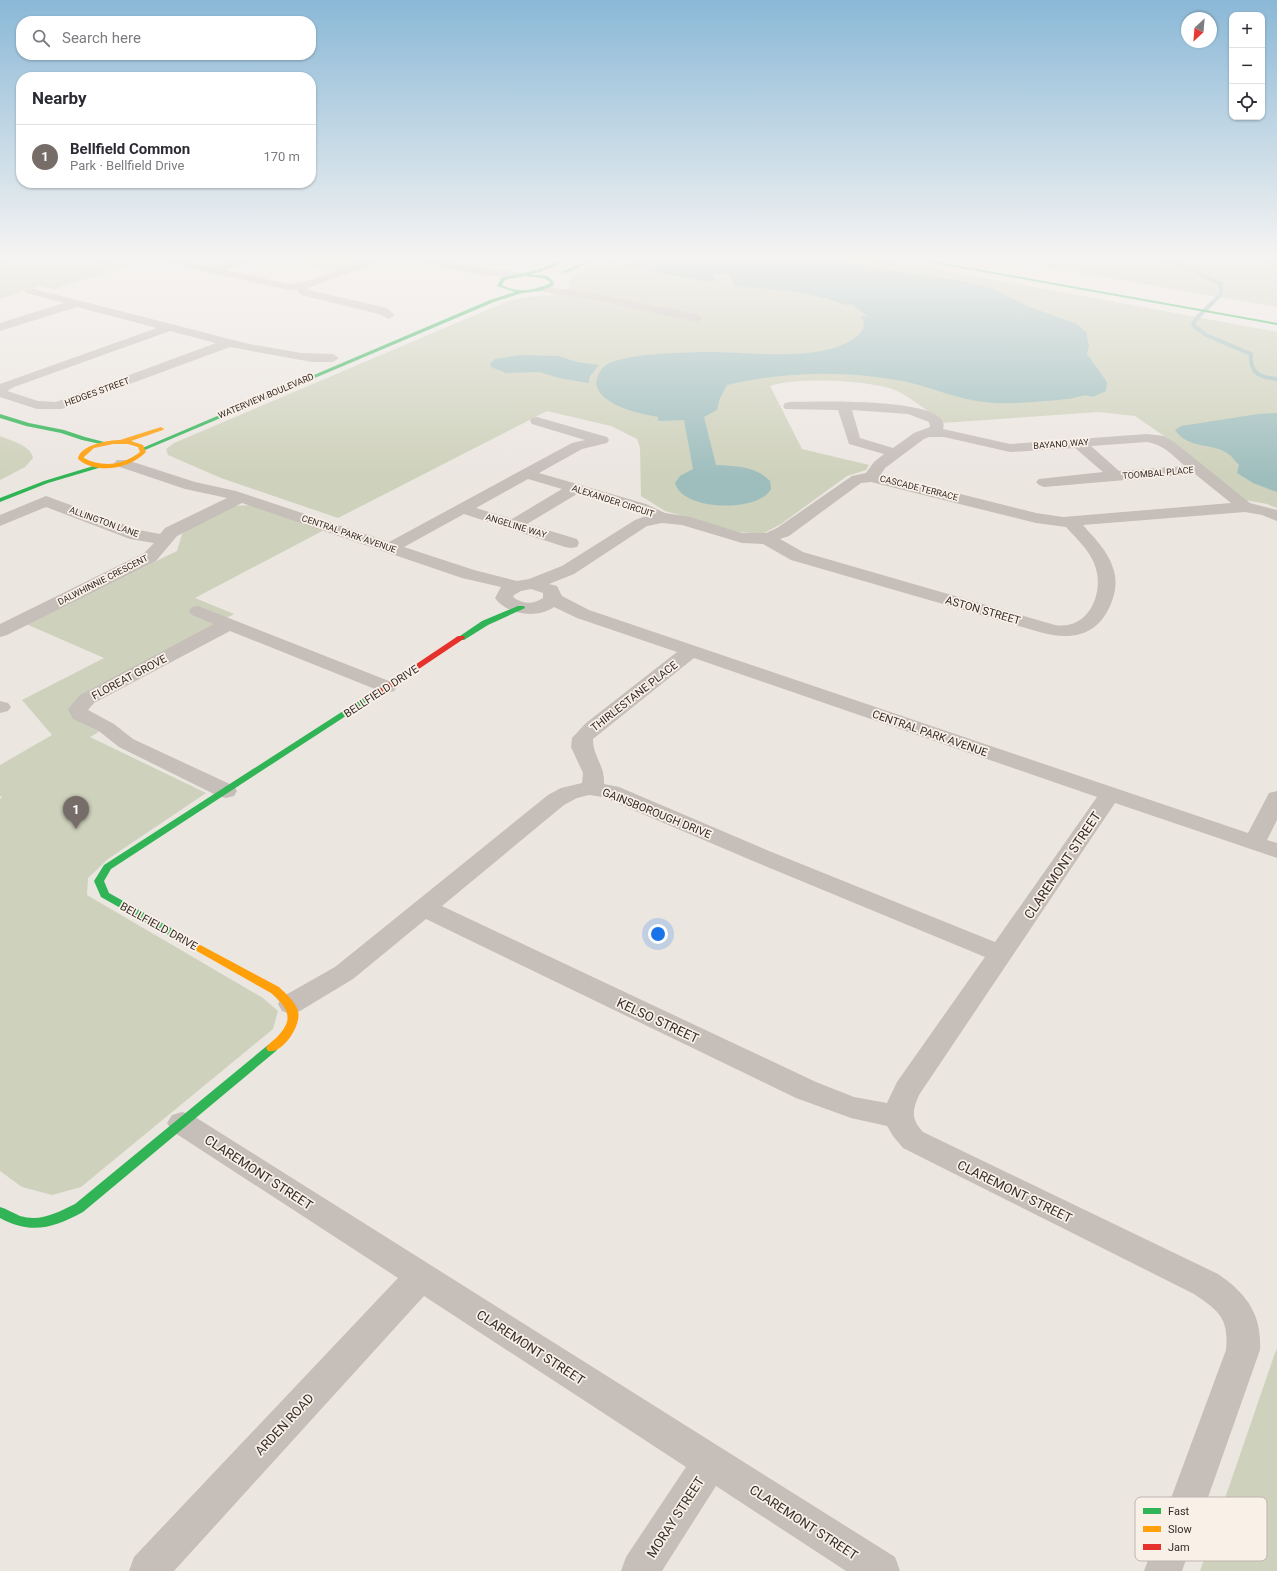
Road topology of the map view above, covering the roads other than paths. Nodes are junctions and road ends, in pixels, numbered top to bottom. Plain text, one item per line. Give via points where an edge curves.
1 (163, 329) edge
2 (179, 329) edge
3 (403, 329) edge
4 (425, 329) edge
5 (229, 343) junction
6 (249, 348) junction
7 (333, 358) junction
8 (304, 370) joint
9 (790, 406) dead end
10 (844, 406) junction
11 (0, 416) edge
12 (537, 420) dead end
13 (173, 424) dead end
14 (28, 425) junction
15 (933, 432) junction
16 (52, 439) dead end
17 (120, 442) junction
18 (106, 443) junction
19 (1078, 443) junction
20 (142, 452) junction
21 (896, 453) junction
22 (77, 458) junction
23 (567, 463) junction
24 (122, 464) junction
25 (100, 466) junction
26 (1199, 469) junction
27 (526, 474) junction
28 (1116, 476) junction
29 (871, 477) junction
30 (1044, 482) dead end
31 (568, 486) junction
32 (11, 495) junction
33 (235, 496) junction
34 (0, 500) edge
35 (462, 508) junction
36 (1245, 508) junction
37 (1277, 516) edge
38 (663, 518) junction
39 (0, 520) edge
40 (1071, 522) junction
41 (513, 525) junction
42 (767, 539) junction
43 (163, 540) junction
44 (571, 543) dead end
45 (390, 548) junction
46 (528, 596) junction
47 (198, 611) dead end
48 (485, 623) joint
49 (229, 624) junction
50 (0, 631) edge
51 (691, 651) junction
52 (387, 687) junction
53 (593, 788) junction
54 (226, 791) junction
55 (1110, 794) junction
56 (1277, 798) edge
57 (1254, 844) junction
58 (1277, 851) edge
59 (423, 907) junction
60 (1001, 954) junction
61 (291, 1004) junction
62 (899, 1117) junction
63 (182, 1123) junction
64 (4, 1220) edge
65 (421, 1276) junction
66 (711, 1462) junction
67 (1190, 1497) edge
68 (1167, 1561) edge
69 (148, 1571) edge
70 (640, 1571) edge
71 (881, 1571) edge
72 (1163, 1571) edge

1 - 5 street, HEDGES STREET via 8,384 0,392 37,405 57,406
2 - 5 street
3 - 7 street, WATERVIEW BOULEVARD
4 - 20 street, WATERVIEW BOULEVARD via 175,434
5 - 6 street
6 - 7 street via 311,359
6 - 8 street via 265,356 294,363
7 - 8 street, WATERVIEW BOULEVARD
9 - 10 street
10 - 15 street via 879,407 929,416 938,423
10 - 21 street via 854,441
11 - 14 street
12 - 23 street via 602,440 583,444
13 - 17 street
14 - 16 street
14 - 18 street
15 - 19 street, BAYANO WAY via 1005,448
15 - 21 street via 919,436
17 - 18 street
17 - 20 street via 136,444
18 - 22 street via 92,447
19 - 26 street, BAYANO WAY via 1160,439
19 - 28 street, TOOMBAL PLACE
20 - 24 street, WATERVIEW BOULEVARD
20 - 33 street, CENTRAL PARK AVENUE
21 - 29 street via 879,465
22 - 25 street
22 - 32 street
23 - 27 street
23 - 31 street, ALEXANDER CIRCUIT
24 - 25 street
24 - 33 street, CENTRAL PARK AVENUE via 191,486
25 - 32 street
26 - 28 street, TOOMBAL PLACE
26 - 36 street, BAYANO WAY
27 - 31 street, ALEXANDER CIRCUIT
27 - 35 street, ANGELINE WAY
28 - 30 street, TOOMBAL PLACE
29 - 40 street, CASCADE TERRACE via 1036,518
29 - 42 street, CASCADE TERRACE via 853,481 783,532
31 - 38 street, ALEXANDER CIRCUIT via 647,510
31 - 41 street
32 - 34 street
33 - 43 street, DALWHINNIE CRESCENT via 178,527
33 - 45 street, CENTRAL PARK AVENUE
35 - 41 street, ANGELINE WAY
35 - 45 street, ANGELINE WAY
36 - 37 street, CASCADE TERRACE via 1267,511
36 - 40 street, CASCADE TERRACE
38 - 42 street, CASCADE TERRACE via 680,520 745,538
38 - 46 street, CASCADE TERRACE via 641,523
39 - 43 street, ALLINGTON LANE via 46,501 136,535
40 - 42 street, ASTON STREET via 1099,556 1107,578 1102,603 1095,615 1082,628 1069,631 1046,628 797,556
41 - 44 street, ANGELINE WAY
43 - 50 street, DALWHINNIE CRESCENT via 161,546 150,557
45 - 46 street, CENTRAL PARK AVENUE
46 - 48 street, BELLFIELD DRIVE
46 - 51 street, CENTRAL PARK AVENUE
47 - 49 street
48 - 52 street, BELLFIELD DRIVE
49 - 52 street
49 - 54 street, FLOREAT GROVE via 87,699 78,709 80,715 107,728 126,743
51 - 53 street, THIRLESTANE PLACE via 582,738 582,747 594,773
51 - 55 street, CENTRAL PARK AVENUE
52 - 54 street, BELLFIELD DRIVE
53 - 59 street, GAINSBOROUGH DRIVE via 571,791 556,800
53 - 60 street, GAINSBOROUGH DRIVE via 618,795
54 - 61 street, BELLFIELD DRIVE via 116,860 98,881 105,895 114,901 275,990
55 - 57 street, CENTRAL PARK AVENUE
55 - 60 street, CLAREMONT STREET
56 - 57 street
57 - 58 street, CENTRAL PARK AVENUE
59 - 61 street, GAINSBOROUGH DRIVE via 344,973
59 - 62 street, KELSO STREET via 806,1090 851,1108
60 - 62 street, CLAREMONT STREET via 907,1090 900,1104
61 - 63 street via 295,1012 295,1021 283,1039
62 - 67 street, CLAREMONT STREET via 900,1126 913,1140 1206,1284 1233,1305 1245,1335 1243,1350
63 - 64 street via 79,1208 48,1223 26,1224
63 - 65 street, CLAREMONT STREET
65 - 66 street, CLAREMONT STREET
65 - 69 street, ARDEN ROAD
66 - 70 street, MORAY STREET
66 - 71 street, CLAREMONT STREET
68 - 72 street, CLAREMONT STREET

